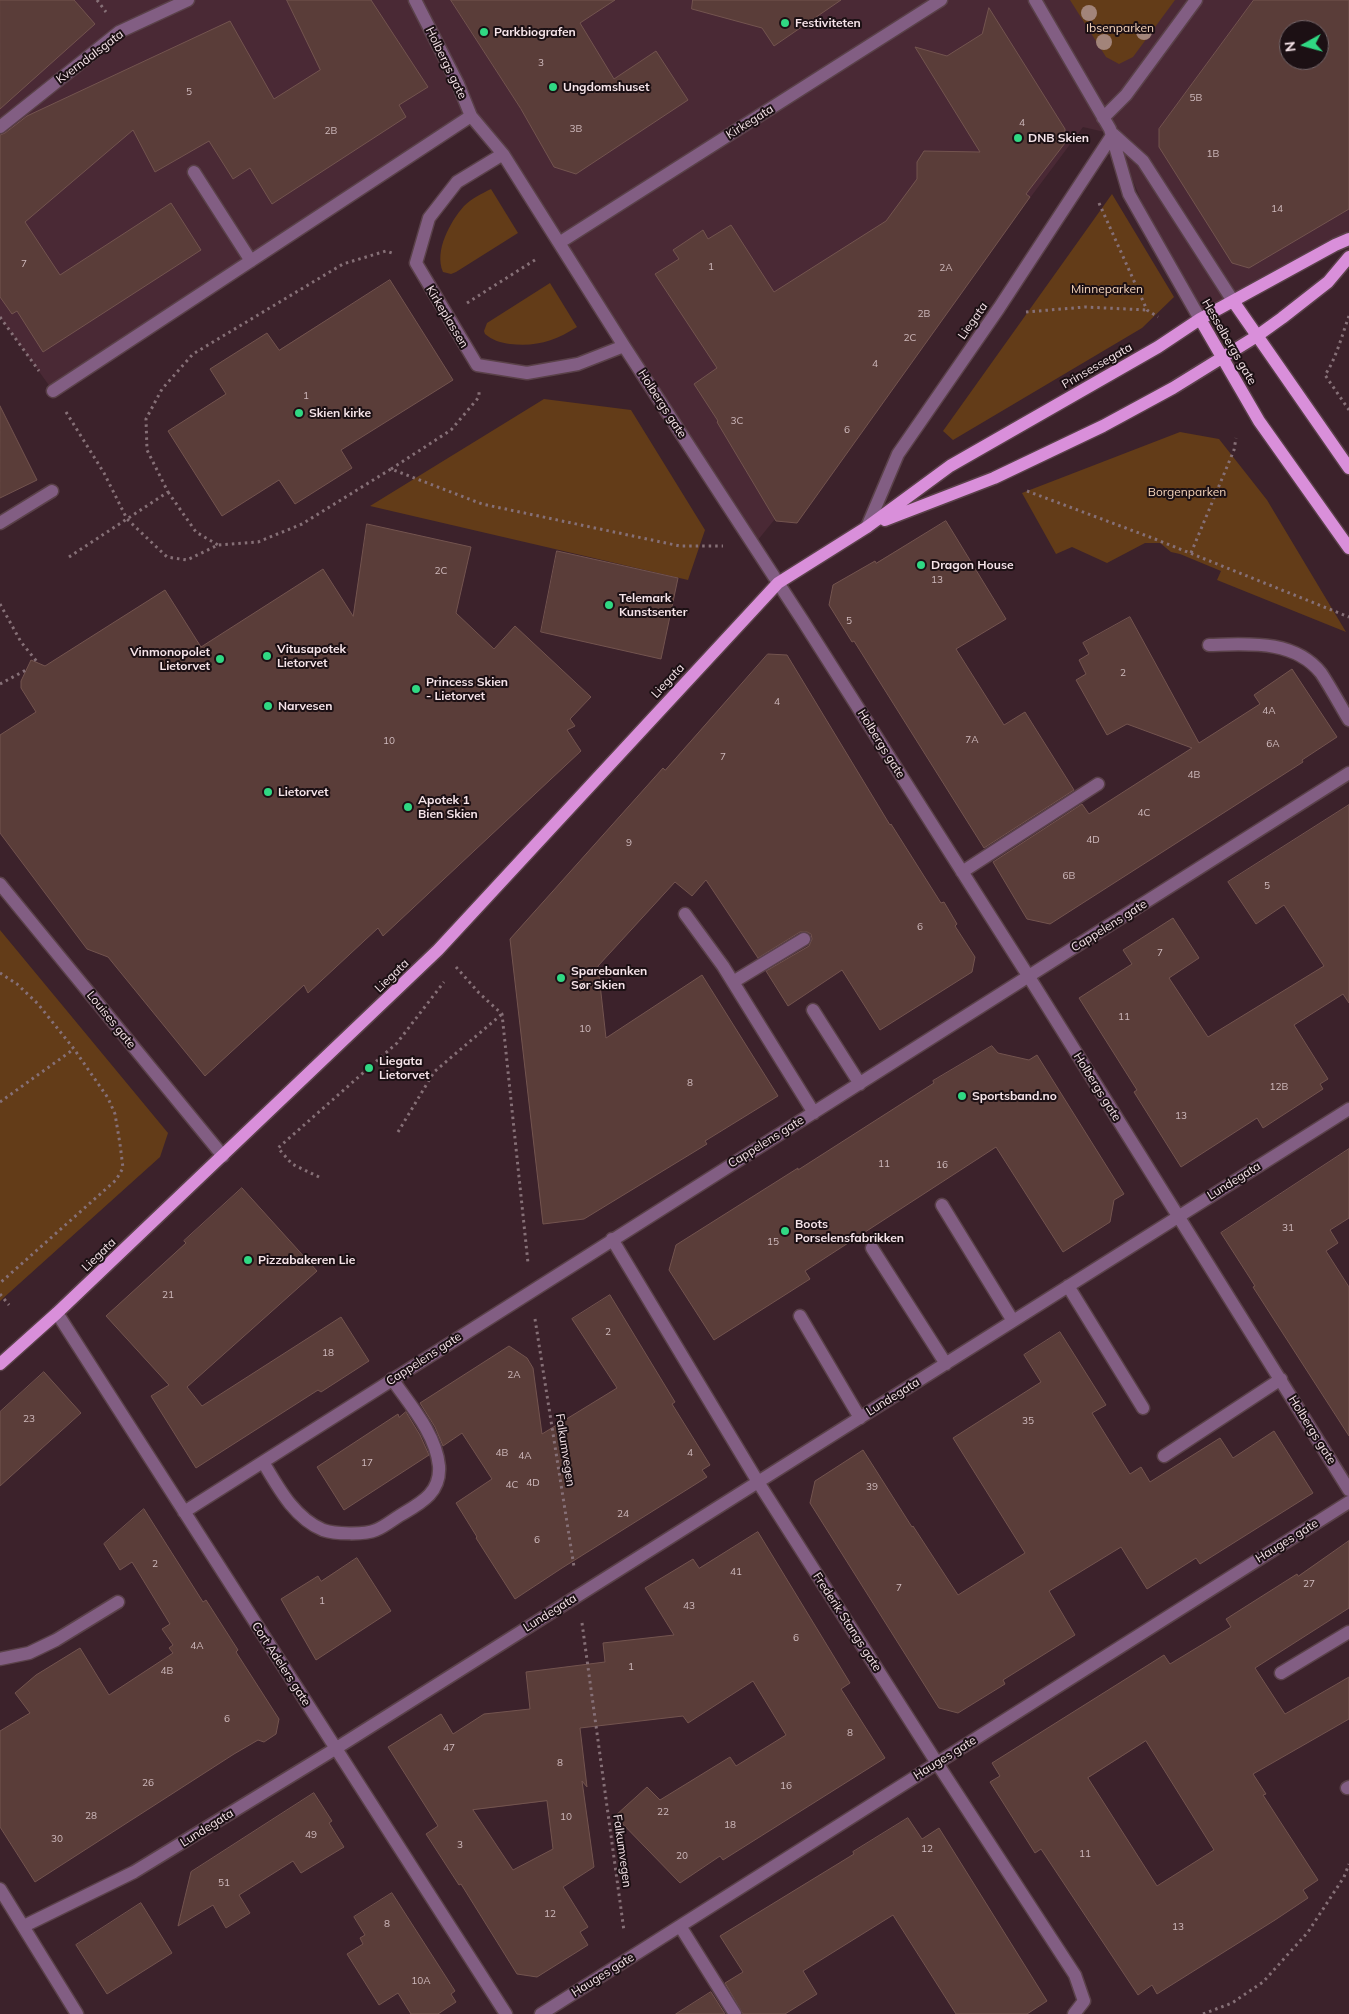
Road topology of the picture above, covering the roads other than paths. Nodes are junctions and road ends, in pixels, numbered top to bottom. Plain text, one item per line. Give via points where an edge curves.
1 (188, 0) edge
2 (415, 0) edge
3 (941, 0) edge
4 (1035, 0) edge
5 (1196, 0) edge
6 (471, 116) junction
7 (1103, 118) junction
8 (0, 127) edge
9 (1112, 134) junction
10 (503, 154) junction
11 (194, 172) dead end
12 (1349, 239) edge
13 (559, 243) junction
14 (1349, 257) edge
15 (251, 261) junction
16 (1233, 301) junction
17 (1200, 319) junction
18 (1257, 336) junction
19 (624, 346) junction
20 (1222, 358) junction
21 (53, 391) road end
22 (1349, 468) edge
23 (52, 491) dead end
24 (0, 523) edge
25 (867, 528) junction
26 (1349, 548) edge
27 (778, 583) junction
28 (1209, 645) dead end
29 (1349, 720) edge
30 (1349, 773) edge
31 (1098, 784) dead end
32 (962, 872) junction
33 (0, 884) edge
34 (685, 914) dead end
35 (804, 939) dead end
36 (1029, 977) junction
37 (733, 982) junction
38 (813, 1010) dead end
39 (860, 1084) junction
40 (1349, 1109) edge
41 (814, 1113) junction
42 (223, 1156) junction
43 (942, 1205) dead end
44 (1177, 1216) junction
45 (612, 1240) junction
46 (872, 1248) dead end
47 (1068, 1286) junction
48 (57, 1314) junction
49 (800, 1316) dead end
50 (1013, 1321) junction
51 (0, 1364) edge
52 (946, 1364) junction
53 (392, 1379) junction
54 (1281, 1379) junction
55 (1142, 1408) dead end
56 (860, 1418) junction
57 (1164, 1456) dead end
58 (263, 1462) junction
59 (758, 1482) junction
60 (1349, 1490) edge
61 (1349, 1502) edge
62 (184, 1512) junction
63 (118, 1602) dead end
64 (1349, 1632) edge
65 (0, 1659) edge
66 (1281, 1673) dead end
67 (336, 1748) junction
68 (937, 1763) junction
69 (1, 1891) edge
70 (24, 1926) junction
71 (680, 1926) junction
72 (77, 2014) edge
73 (506, 2014) edge
74 (541, 2014) edge
75 (735, 2014) edge
76 (1074, 2014) edge

1 - 8 street, Kverndalsgata via 119,32
2 - 6 street, Holbergs gate
3 - 13 street, Kirkegata
4 - 7 street, Hesselbergs gate
5 - 7 street via 1126,95
6 - 10 street, Holbergs gate
6 - 15 street
7 - 9 street, Hesselbergs gate
9 - 16 street, Hesselbergs gate via 1143,161
9 - 17 street, Hesselbergs gate via 1129,194
9 - 25 street, Liegata via 999,308 898,454
10 - 13 street, Holbergs gate
10 - 19 street, Kirkeplassen via 458,182 429,218 416,263 477,365 527,373 578,364
11 - 15 street
12 - 16 main road, Prinsessegata
13 - 19 street, Holbergs gate
14 - 18 main road, Prinsessegata via 1328,282
15 - 21 street
16 - 17 main road, Prinsessegata
16 - 18 main road, Hesselbergs gate
17 - 20 main road, Hesselbergs gate
17 - 25 main road, Prinsessegata via 1158,347 950,466
18 - 20 main road, Prinsessegata
18 - 22 main road, Hesselbergs gate
19 - 27 street, Holbergs gate
20 - 25 main road, Prinsessegata via 1111,422 994,478
20 - 26 main road, Hesselbergs gate via 1258,421
23 - 24 street
25 - 27 main road, Prinsessegata
27 - 32 street, Holbergs gate
27 - 42 main road, Liegata via 438,950
28 - 29 street via 1252,644 1281,648 1299,655 1320,672
30 - 36 street, Cappelens gate
31 - 32 street
32 - 36 street, Holbergs gate
33 - 42 street, Louises gate
34 - 37 street
35 - 37 street
36 - 39 street, Cappelens gate
36 - 44 street, Holbergs gate
37 - 41 street
38 - 39 street
39 - 41 street, Cappelens gate
40 - 44 street, Lundegata
41 - 45 street, Cappelens gate
42 - 48 main road, Liegata
43 - 50 street
44 - 47 street, Lundegata
44 - 54 street, Holbergs gate
45 - 53 street, Cappelens gate
45 - 59 street, Frederik Stangs gate
46 - 52 street
47 - 50 street, Lundegata
47 - 55 street
48 - 51 main road, Liegata
48 - 62 street, Cort Adelers gate
49 - 56 street
50 - 52 street, Lundegata
52 - 56 street, Lundegata
53 - 58 street, Cappelens gate
53 - 58 street via 421,1421 435,1450 439,1468 435,1488 427,1500 374,1531 348,1533 324,1530 307,1521 282,1494
54 - 57 street
54 - 60 street, Holbergs gate
56 - 59 street, Lundegata
58 - 62 street, Cappelens gate
59 - 67 street, Lundegata
59 - 68 street, Frederik Stangs gate
61 - 68 street, Hauges gate
62 - 67 street, Cort Adelers gate
63 - 65 street via 56,1640 29,1653
64 - 66 street
67 - 70 street, Lundegata via 134,1872
67 - 73 street, Cort Adelers gate
68 - 71 street, Hauges gate
68 - 76 street, Frederik Stangs gate via 1075,1975 1084,2002
69 - 70 street
70 - 72 street
71 - 74 street, Hauges gate
71 - 75 street

